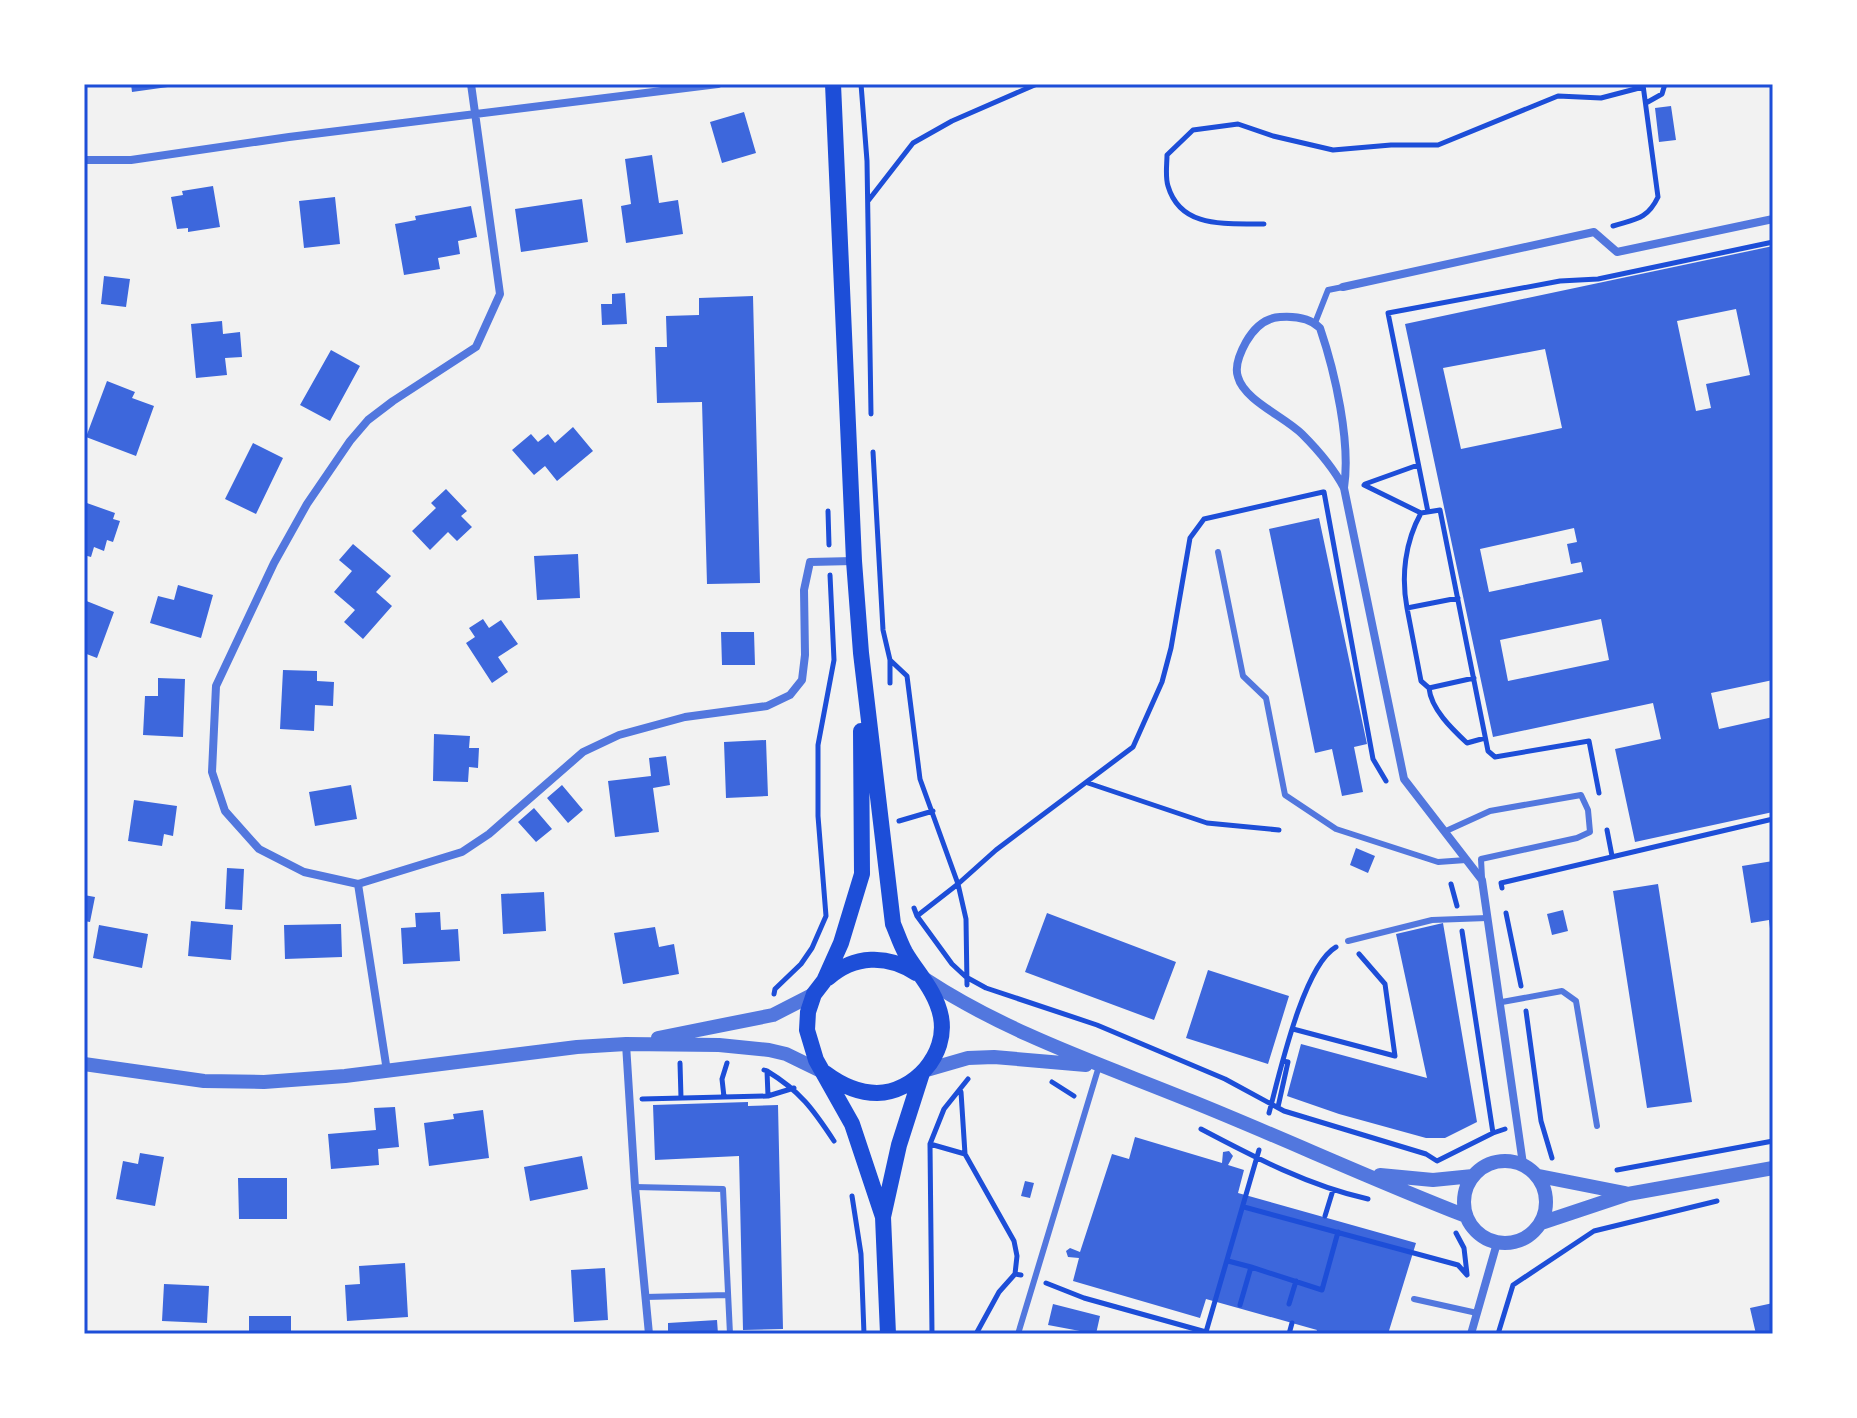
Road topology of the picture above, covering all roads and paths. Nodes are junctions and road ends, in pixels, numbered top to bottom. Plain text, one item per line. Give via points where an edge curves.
1 (471, 84) edge
2 (718, 84) edge
3 (833, 84) edge
4 (861, 84) edge
5 (1037, 84) edge
6 (1665, 84) edge
7 (1643, 85) edge
8 (1646, 103) junction
9 (477, 114) junction
10 (84, 160) edge
11 (868, 201) junction
12 (1773, 219) edge
13 (1264, 224) dead end
14 (1594, 232) junction
15 (1773, 242) edge
16 (1343, 287) joint
17 (1315, 323) junction
18 (871, 420) dead end
19 (873, 450) dead end
20 (1418, 465) junction
21 (1344, 488) junction
22 (1333, 490) dead end
23 (1323, 492) junction
24 (828, 502) dead end
25 (1424, 512) junction
26 (1218, 552) dead end
27 (854, 561) junction
28 (830, 562) junction
29 (1458, 598) junction
30 (1407, 608) junction
31 (861, 653) junction
32 (890, 660) junction
33 (1474, 678) junction
34 (890, 683) dead end
35 (1429, 688) junction
36 (1485, 738) junction
37 (1373, 759) dead end
38 (1087, 783) junction
39 (1600, 798) dead end
40 (933, 811) junction
41 (1773, 819) edge
42 (1606, 827) dead end
43 (1279, 830) dead end
44 (1446, 831) junction
45 (900, 834) dead end
46 (1612, 856) junction
47 (1466, 860) junction
48 (1482, 880) junction
49 (358, 884) junction
50 (958, 884) junction
51 (1451, 884) dead end
52 (911, 902) dead end
53 (1458, 910) dead end
54 (917, 916) junction
55 (1487, 918) junction
56 (1460, 919) junction
57 (1348, 941) junction
58 (789, 977) dead end
59 (921, 977) junction
60 (966, 977) junction
61 (819, 988) junction
62 (1524, 997) junction
63 (1502, 1002) junction
64 (967, 1006) junction
65 (1293, 1029) junction
66 (626, 1044) junction
67 (968, 1058) junction
68 (680, 1059) dead end
69 (728, 1062) dead end
70 (84, 1064) edge
71 (1099, 1066) junction
72 (387, 1071) junction
73 (767, 1071) dead end
74 (923, 1071) junction
75 (825, 1073) junction
76 (1054, 1082) dead end
77 (794, 1088) dead end
78 (768, 1096) junction
79 (724, 1097) junction
80 (681, 1098) junction
81 (630, 1099) junction
82 (1088, 1100) junction
83 (1278, 1107) junction
84 (1541, 1121) junction
85 (1194, 1125) dead end
86 (1518, 1126) junction
87 (1597, 1126) dead end
88 (1493, 1133) junction
89 (1773, 1141) edge
90 (930, 1144) junction
91 (965, 1154) dead end
92 (1523, 1164) junction
93 (1559, 1166) dead end
94 (1773, 1168) edge
95 (1604, 1172) dead end
96 (1364, 1174) junction
97 (1473, 1176) junction
98 (1539, 1176) junction
99 (635, 1187) junction
100 (1333, 1190) junction
101 (851, 1194) dead end
102 (1628, 1194) junction
103 (1247, 1195) dead end
104 (1723, 1199) dead end
105 (1375, 1201) dead end
106 (1244, 1207) junction
107 (1325, 1216) dead end
108 (1466, 1216) junction
109 (883, 1217) junction
110 (1541, 1223) junction
111 (1454, 1230) dead end
112 (1338, 1232) junction
113 (1497, 1243) junction
114 (1228, 1261) junction
115 (1251, 1267) junction
116 (1015, 1274) dead end
117 (1296, 1281) junction
118 (728, 1295) junction
119 (645, 1297) junction
120 (1414, 1299) dead end
121 (1216, 1302) dead end
122 (1289, 1304) dead end
123 (1240, 1305) dead end
124 (1477, 1313) junction
125 (1292, 1323) dead end
126 (649, 1334) edge
127 (730, 1334) edge
128 (864, 1334) edge
129 (888, 1334) edge
130 (932, 1334) edge
131 (976, 1334) edge
132 (1018, 1334) edge
133 (1289, 1334) edge
134 (1471, 1334) edge
135 (1498, 1334) edge

1 - 9 street
2 - 9 street
3 - 27 main road
4 - 11 path
5 - 11 path via 913,143
6 - 8 path via 1662,94
7 - 8 path
7 - 13 path via 1601,98 1558,96 1438,145 1333,150 1238,124 1193,130 1167,155 1168,186 1183,212 1203,222
8 - 14 path via 1658,197 1640,218
9 - 10 street via 131,160
9 - 49 street via 500,294 476,347 381,410 350,441 274,563 216,686 212,772 225,811 259,849 304,872
11 - 18 path
12 - 14 street via 1617,252
14 - 16 street
15 - 20 path via 1598,279 1560,281 1388,313
16 - 17 lane via 1328,290
17 - 21 street via 1335,376 1347,468
17 - 21 street via 1283,317 1260,324 1242,350 1237,377 1248,394 1300,432
19 - 32 path via 883,630
20 - 25 path
20 - 25 path via 1364,485
21 - 44 street via 1404,779
22 - 23 path
23 - 37 path
23 - 38 path via 1204,519 1196,527 1154,706 1133,747
24 - 28 path
25 - 29 path via 1440,510
25 - 30 path via 1405,561
26 - 47 lane via 1243,676 1266,698 1285,795 1336,829 1438,862
27 - 28 street
27 - 31 main road
28 - 49 street via 810,562 804,590 802,680 790,695 767,706 685,717 619,735 583,752 462,852
28 - 58 path via 834,660 818,745 826,916 812,948
29 - 30 path
29 - 33 path
30 - 35 path via 1421,681
31 - 59 main road via 893,924
31 - 61 main road via 862,874 849,924
32 - 34 path
32 - 40 path via 907,676 920,779
33 - 35 path
33 - 36 path
35 - 36 path via 1449,726 1467,743
36 - 39 path via 1495,757 1589,741
38 - 43 path via 1207,823
38 - 50 path
40 - 45 path via 899,821
40 - 50 path
41 - 46 path
42 - 46 path
44 - 47 street
44 - 48 lane via 1490,811 1581,795 1590,832 1481,859
46 - 62 path via 1501,883
47 - 48 street
48 - 55 street
49 - 72 street
50 - 54 path
50 - 60 path via 966,919
51 - 53 path
52 - 54 path
54 - 60 path
55 - 56 lane
55 - 63 street
56 - 57 lane via 1432,920
56 - 88 path
57 - 65 path via 1320,963
57 - 65 path via 1385,984 1395,1056
59 - 61 main road via 906,966 870,959 845,966
59 - 64 street
59 - 74 main road via 942,1021 934,1057
60 - 64 path
60 - 83 path via 1097,1025
61 - 66 street via 773,1015
61 - 75 main road via 807,1030
62 - 63 lane
62 - 84 path
62 - 87 lane via 1562,991 1576,1001
63 - 86 street
64 - 71 street
65 - 83 path
66 - 72 street
66 - 75 street via 769,1050
66 - 81 street
67 - 71 street
67 - 74 street
67 - 90 path via 968,1080 944,1109
68 - 80 path
69 - 79 path via 722,1079
70 - 72 street via 204,1081 303,1080
71 - 82 lane
71 - 96 street
73 - 78 path
74 - 75 main road via 897,1089 878,1093 853,1090
74 - 109 main road
75 - 109 main road via 852,1124
76 - 82 path
77 - 78 path
78 - 79 path
79 - 80 path
80 - 81 path
81 - 99 street
82 - 132 lane
83 - 88 path via 1437,1161
84 - 86 path
84 - 93 path via 1549,1155
85 - 100 path
86 - 88 path
86 - 92 street
89 - 95 path
90 - 91 path
90 - 130 path
92 - 97 street via 1497,1161
92 - 98 street
94 - 102 street
96 - 97 street via 1433,1180
96 - 108 street
97 - 108 street via 1466,1188
98 - 102 street
98 - 110 street via 1547,1207
99 - 118 lane via 723,1189
99 - 119 street
100 - 105 path
100 - 107 path
101 - 128 path via 861,1254
102 - 110 street
103 - 106 path
104 - 135 path via 1594,1231 1513,1285
106 - 112 path
106 - 114 path
108 - 113 street via 1484,1238
109 - 129 main road
110 - 113 street via 1530,1236
111 - 112 path via 1464,1248 1467,1274 1458,1265
112 - 117 path via 1322,1290
113 - 124 street
114 - 115 path
114 - 121 path
115 - 117 path
115 - 123 path
116 - 131 path
117 - 122 path
118 - 119 lane
118 - 127 lane
119 - 126 street
120 - 124 lane
124 - 134 street
125 - 133 path

